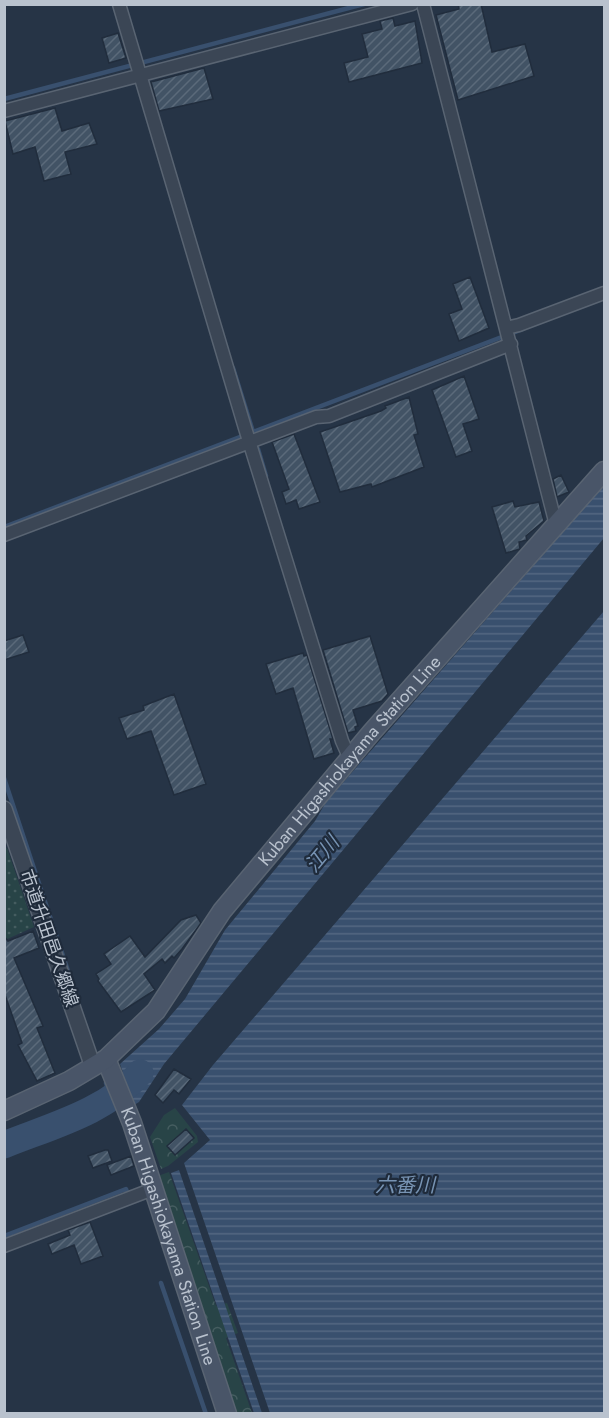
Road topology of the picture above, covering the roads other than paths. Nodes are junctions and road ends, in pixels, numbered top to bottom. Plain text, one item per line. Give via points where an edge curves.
1 (119, 4) edge
2 (412, 4) edge
3 (423, 4) edge
4 (137, 68) junction
5 (4, 111) edge
6 (604, 293) edge
7 (508, 335) junction
8 (248, 437) junction
9 (604, 471) edge
10 (556, 525) junction
11 (4, 535) edge
12 (350, 759) junction
13 (4, 809) edge
14 (104, 1066) junction
15 (4, 1111) edge
16 (153, 1189) junction
17 (4, 1246) edge
18 (227, 1413) edge

1 - 4 street
2 - 4 street
3 - 7 street
4 - 5 street
4 - 8 street
6 - 7 street via 519,326
7 - 8 street via 329,416
7 - 10 street
8 - 11 street
8 - 12 street
9 - 10 main road, Kuban Higashiokayama Station Line
10 - 12 main road, Kuban Higashiokayama Station Line
12 - 14 main road, Kuban Higashiokayama Station Line via 222,911 156,1011
13 - 14 street, 市道升田邑久郷線
14 - 15 main road, Kuban Higashiokayama Station Line
14 - 16 main road, Kuban Higashiokayama Station Line via 127,1111
16 - 17 street
16 - 18 main road, Kuban Higashiokayama Station Line

